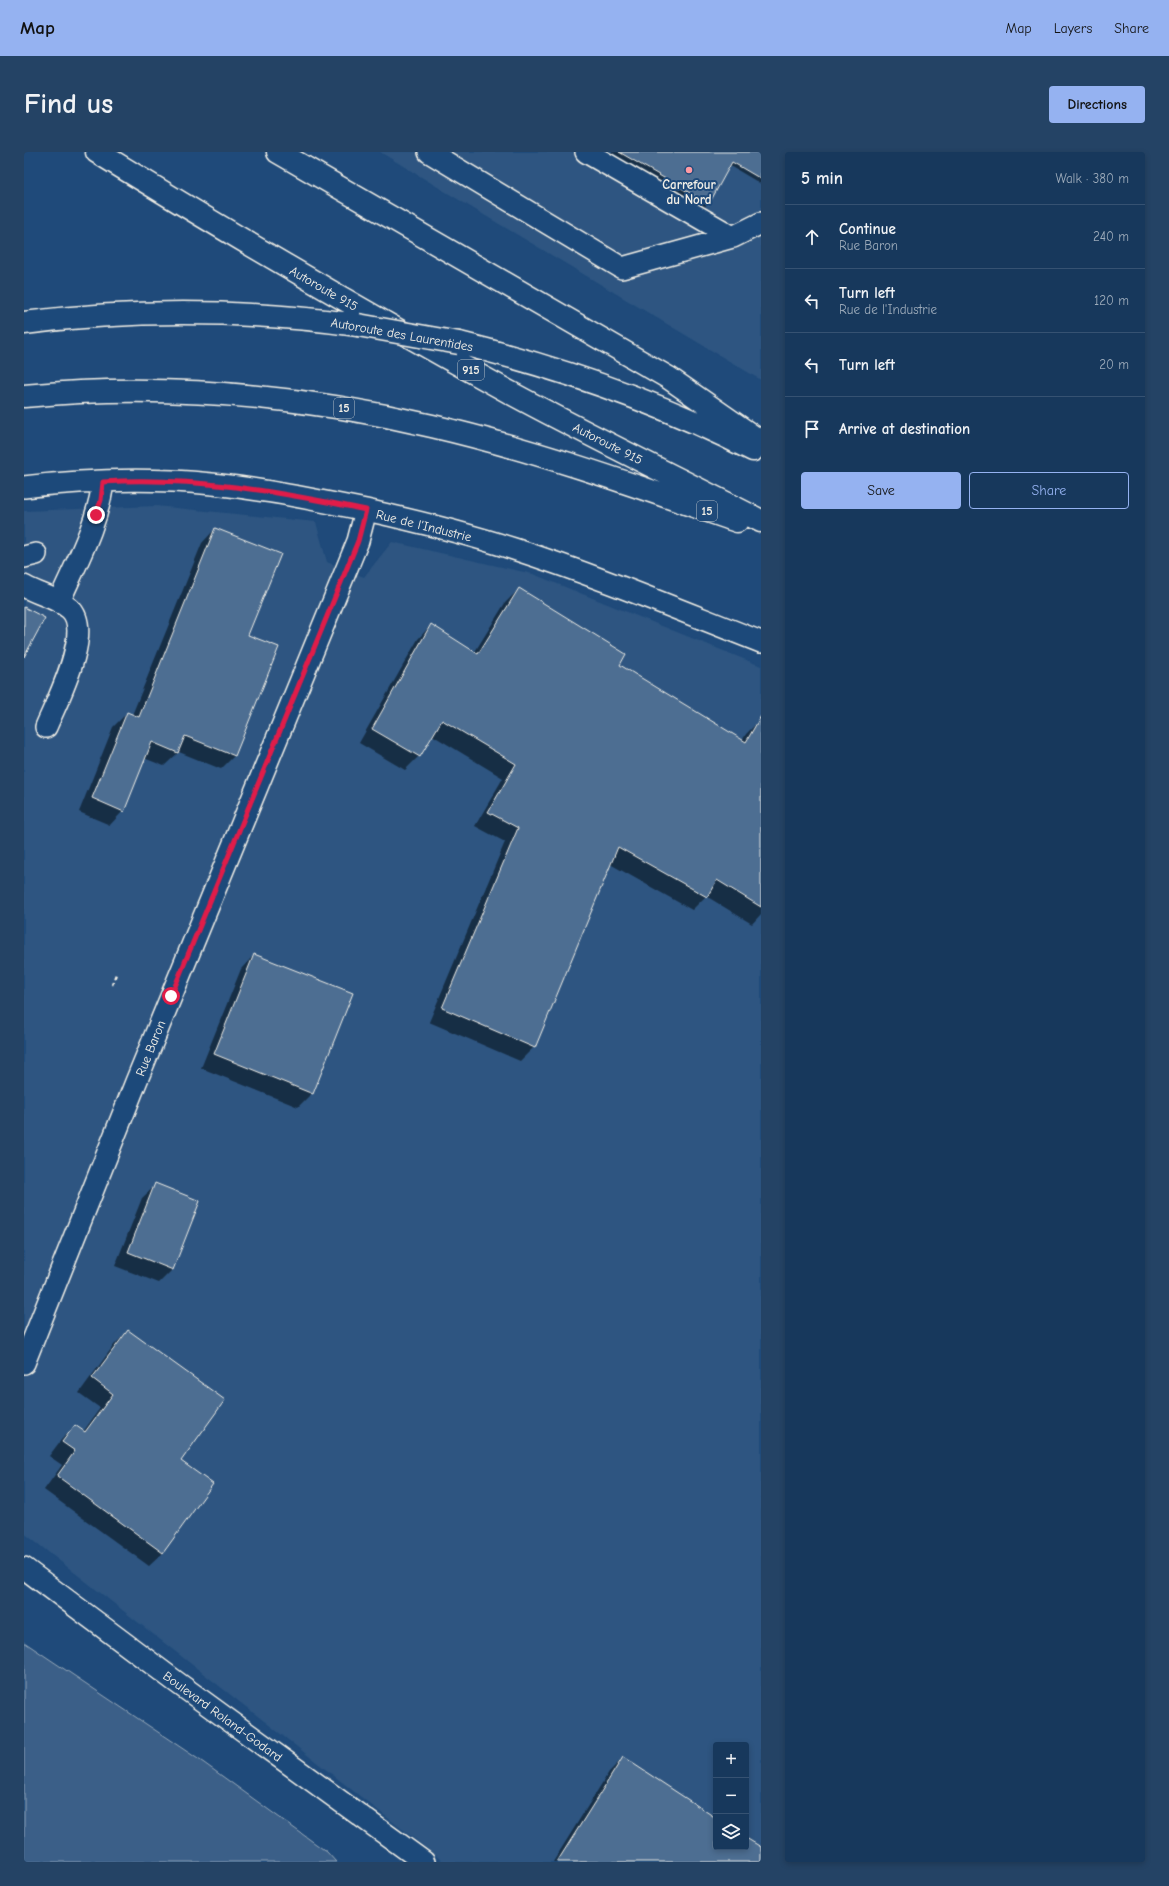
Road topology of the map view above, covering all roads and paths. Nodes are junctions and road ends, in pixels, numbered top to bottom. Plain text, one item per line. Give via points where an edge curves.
1 (97, 152) edge
2 (278, 152) edge
3 (429, 152) edge
4 (586, 152) edge
5 (761, 223) edge
6 (733, 237) junction
7 (24, 323) edge
8 (24, 396) edge
9 (761, 442) edge
10 (761, 454) edge
11 (103, 482) junction
12 (24, 487) edge
13 (366, 510) junction
14 (761, 521) edge
15 (761, 530) edge
16 (24, 586) edge
17 (59, 602) junction
18 (761, 642) edge
19 (46, 727) dead end
20 (116, 974) dead end
21 (112, 985) dead end
22 (24, 1363) edge
23 (24, 1568) edge
24 (424, 1862) edge

1 - 14 highway, Autoroute 915 / 915 via 224,230 538,408
2 - 9 highway via 669,378
3 - 6 street via 622,268
4 - 6 street
5 - 6 street
7 - 10 highway, Autoroute des Laurentides, bridge via 117,315 197,313 270,315 358,324 459,343 521,359 618,390 677,414
8 - 15 highway, 15 via 95,391 180,391 252,396 348,409 434,426 570,464
11 - 12 street, Rue de l'Industrie
11 - 13 street, Rue de l'Industrie via 174,481 225,486
11 - 17 street via 96,515
13 - 18 street, Rue de l'Industrie via 428,524 516,549
13 - 22 street, Rue Baron via 358,541 139,1074
16 - 17 street
17 - 19 street via 76,617 76,651
20 - 21 path
23 - 24 street, Boulevard Roland-Godard

